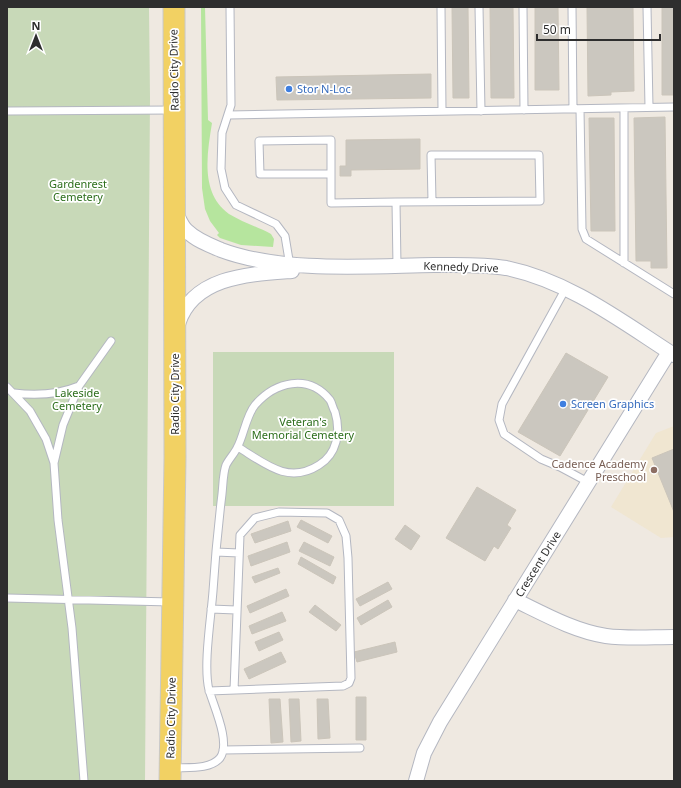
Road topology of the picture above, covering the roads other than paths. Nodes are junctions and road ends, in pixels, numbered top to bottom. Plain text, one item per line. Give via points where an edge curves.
1 (174, 7) edge
2 (230, 7) edge
3 (441, 7) edge
4 (479, 7) edge
5 (523, 7) edge
6 (572, 7) edge
7 (648, 7) edge
8 (648, 107) junction
9 (674, 107) edge
10 (624, 108) junction
11 (577, 109) junction
12 (7, 110) edge
13 (175, 110) junction
14 (524, 110) junction
15 (442, 111) junction
16 (481, 111) junction
17 (229, 115) junction
18 (331, 174) junction
19 (432, 201) junction
20 (396, 202) junction
21 (176, 212) junction
22 (624, 264) junction
23 (397, 266) junction
24 (290, 267) junction
25 (566, 288) junction
26 (674, 294) edge
27 (175, 331) junction
28 (111, 341) dead end
29 (671, 353) edge
30 (79, 386) junction
31 (7, 387) edge
32 (14, 393) junction
33 (238, 447) junction
34 (54, 463) junction
35 (588, 482) junction
36 (216, 552) junction
37 (239, 553) junction
38 (7, 598) edge
39 (68, 600) junction
40 (515, 600) junction
41 (173, 602) junction
42 (212, 609) junction
43 (236, 610) junction
44 (674, 637) edge
45 (234, 690) junction
46 (209, 691) junction
47 (360, 748) dead end
48 (223, 750) junction
49 (170, 774) edge
50 (84, 781) edge
51 (416, 781) edge

1 - 13 main road, Radio City Drive
2 - 17 lane
3 - 15 lane
4 - 16 lane
5 - 14 lane
6 - 11 lane
7 - 8 lane
8 - 9 lane
8 - 10 lane
10 - 11 lane
10 - 22 lane
11 - 14 lane
11 - 22 lane via 582,229 586,239
12 - 13 lane
13 - 21 main road, Radio City Drive
14 - 16 lane
15 - 16 lane
15 - 17 lane
17 - 24 lane via 222,133 221,169 225,188 236,205 276,224 285,236
18 - 18 lane via 331,140 259,142 260,174
18 - 20 lane via 331,203
19 - 19 lane via 540,201 539,155 432,155
19 - 20 lane
20 - 23 lane
21 - 24 street, Kennedy Drive via 186,231 205,244 237,256
21 - 27 main road, Radio City Drive
22 - 26 lane
23 - 24 street, Kennedy Drive
23 - 25 street, Kennedy Drive via 506,268 534,275
24 - 27 street, Kennedy Drive via 226,279 202,291 182,310
25 - 29 street, Kennedy Drive
25 - 35 lane via 502,404 499,420 504,434 541,459
27 - 41 main road, Radio City Drive
28 - 30 lane
29 - 35 street, Crescent Drive
30 - 32 lane via 46,395
30 - 34 lane via 63,425
31 - 32 lane
32 - 34 lane via 33,416 46,439
33 - 33 lane via 254,406 279,386 290,383 305,384 330,400 337,418 339,433 334,448 324,462 312,470 297,474 285,473 271,468
33 - 36 lane via 226,466
34 - 39 lane
35 - 40 street, Crescent Drive
36 - 37 lane
36 - 42 lane
37 - 43 lane
37 - 45 lane via 240,534 255,518 279,512 310,511 327,513 339,520 346,536 348,558 350,678 349,683 343,686
38 - 39 lane
39 - 41 lane
39 - 50 lane
40 - 44 street via 593,633 623,637
40 - 51 street, Crescent Drive via 440,722 424,753
41 - 49 main road, Radio City Drive
42 - 43 lane
42 - 46 lane via 207,679
43 - 45 lane
45 - 46 lane
46 - 48 lane via 223,735
47 - 48 lane
48 - 49 lane via 222,756 216,762

